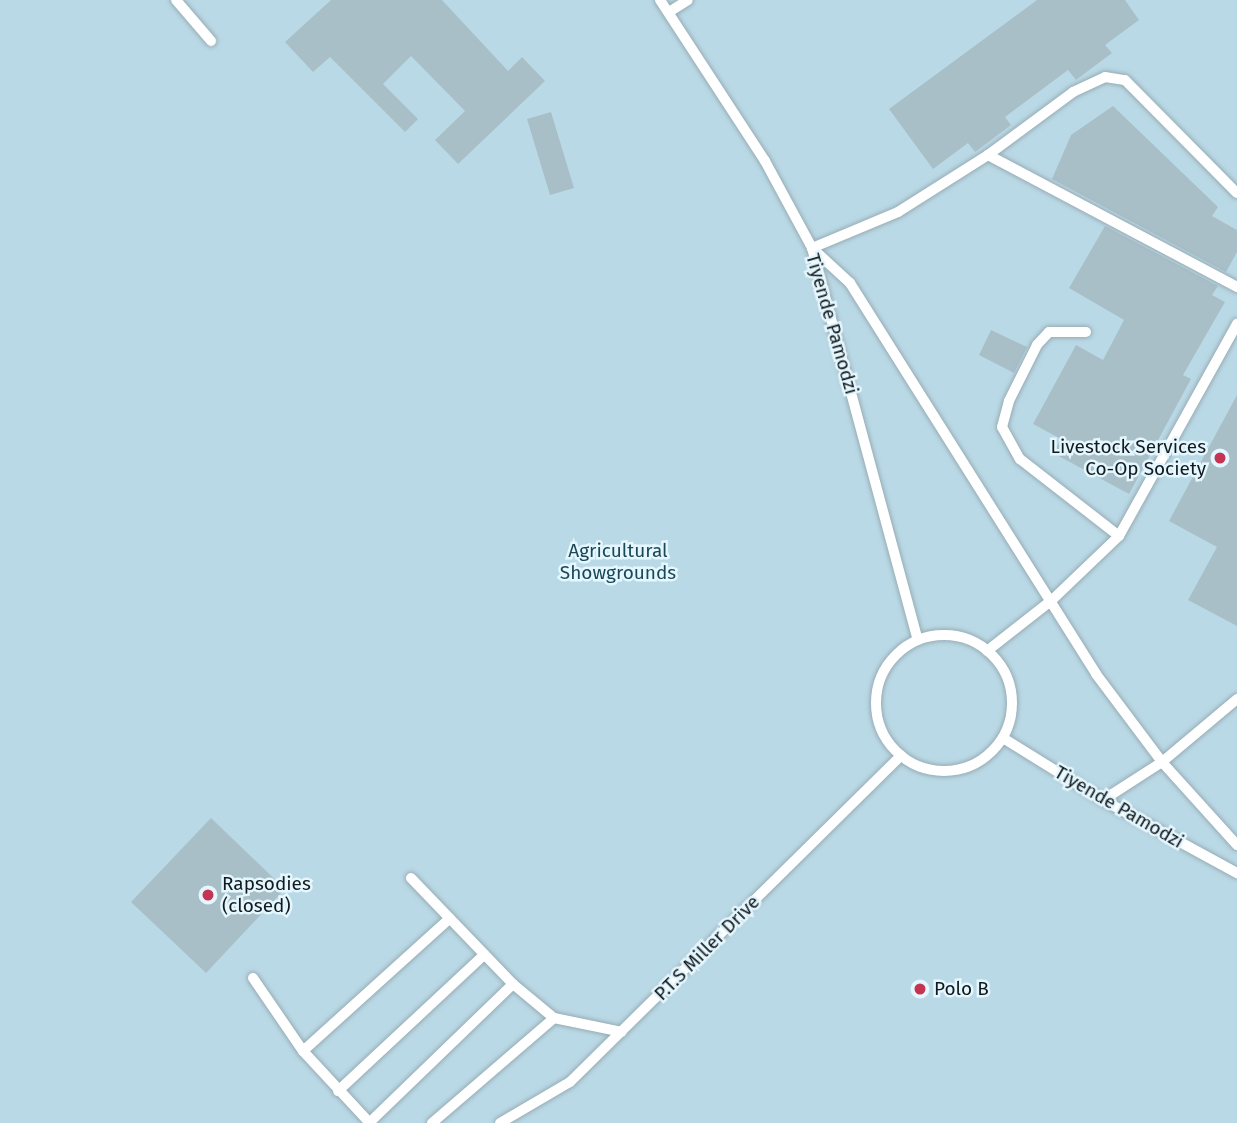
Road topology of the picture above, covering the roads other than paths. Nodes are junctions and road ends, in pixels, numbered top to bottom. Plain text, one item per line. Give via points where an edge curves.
1 (176, 0) edge
2 (660, 0) edge
3 (688, 0) edge
4 (668, 12) junction
5 (211, 41) dead end
6 (988, 156) junction
7 (1237, 193) edge
8 (812, 248) junction
9 (1237, 288) edge
10 (1237, 324) edge
11 (1086, 332) dead end
12 (1119, 536) junction
13 (1052, 600) junction
14 (918, 640) junction
15 (987, 651) junction
16 (1237, 699) edge
17 (1003, 738) junction
18 (901, 756) junction
19 (1162, 762) junction
20 (1103, 800) junction
21 (1237, 845) edge
22 (1237, 873) edge
23 (411, 878) dead end
24 (450, 918) junction
25 (484, 955) junction
26 (253, 978) dead end
27 (513, 984) junction
28 (554, 1018) junction
29 (622, 1032) junction
30 (303, 1051) junction
31 (338, 1091) junction
32 (370, 1123) edge
33 (432, 1123) edge
34 (500, 1123) edge

1 - 5 lane
2 - 4 lane, Tiyende Pamodzi
3 - 4 lane
4 - 8 lane, Tiyende Pamodzi via 765,161
6 - 7 lane via 1073,92 1105,77 1125,80
6 - 8 lane via 898,212
6 - 9 lane
8 - 13 lane via 850,283
8 - 14 lane, Tiyende Pamodzi
10 - 12 lane
11 - 12 lane via 1049,332 1037,345 1009,401 1002,427 1020,459
12 - 13 lane
13 - 15 lane
13 - 19 lane via 1097,674
14 - 15 lane via 947,635
14 - 18 lane via 886,666 876,693 878,721
15 - 17 lane via 1001,669 1009,691 1012,708
16 - 19 lane
17 - 18 lane via 984,759 958,770 927,768
17 - 20 lane, Tiyende Pamodzi
18 - 29 lane, P.T.S Miller Drive
19 - 20 lane
19 - 21 lane
20 - 22 lane, Tiyende Pamodzi
23 - 24 lane
24 - 25 lane
24 - 30 lane
25 - 27 lane
25 - 31 lane
26 - 30 lane
27 - 28 lane
27 - 32 lane
28 - 29 lane
28 - 33 lane
29 - 34 lane, P.T.S Miller Drive via 570,1082
30 - 31 lane
31 - 32 lane

